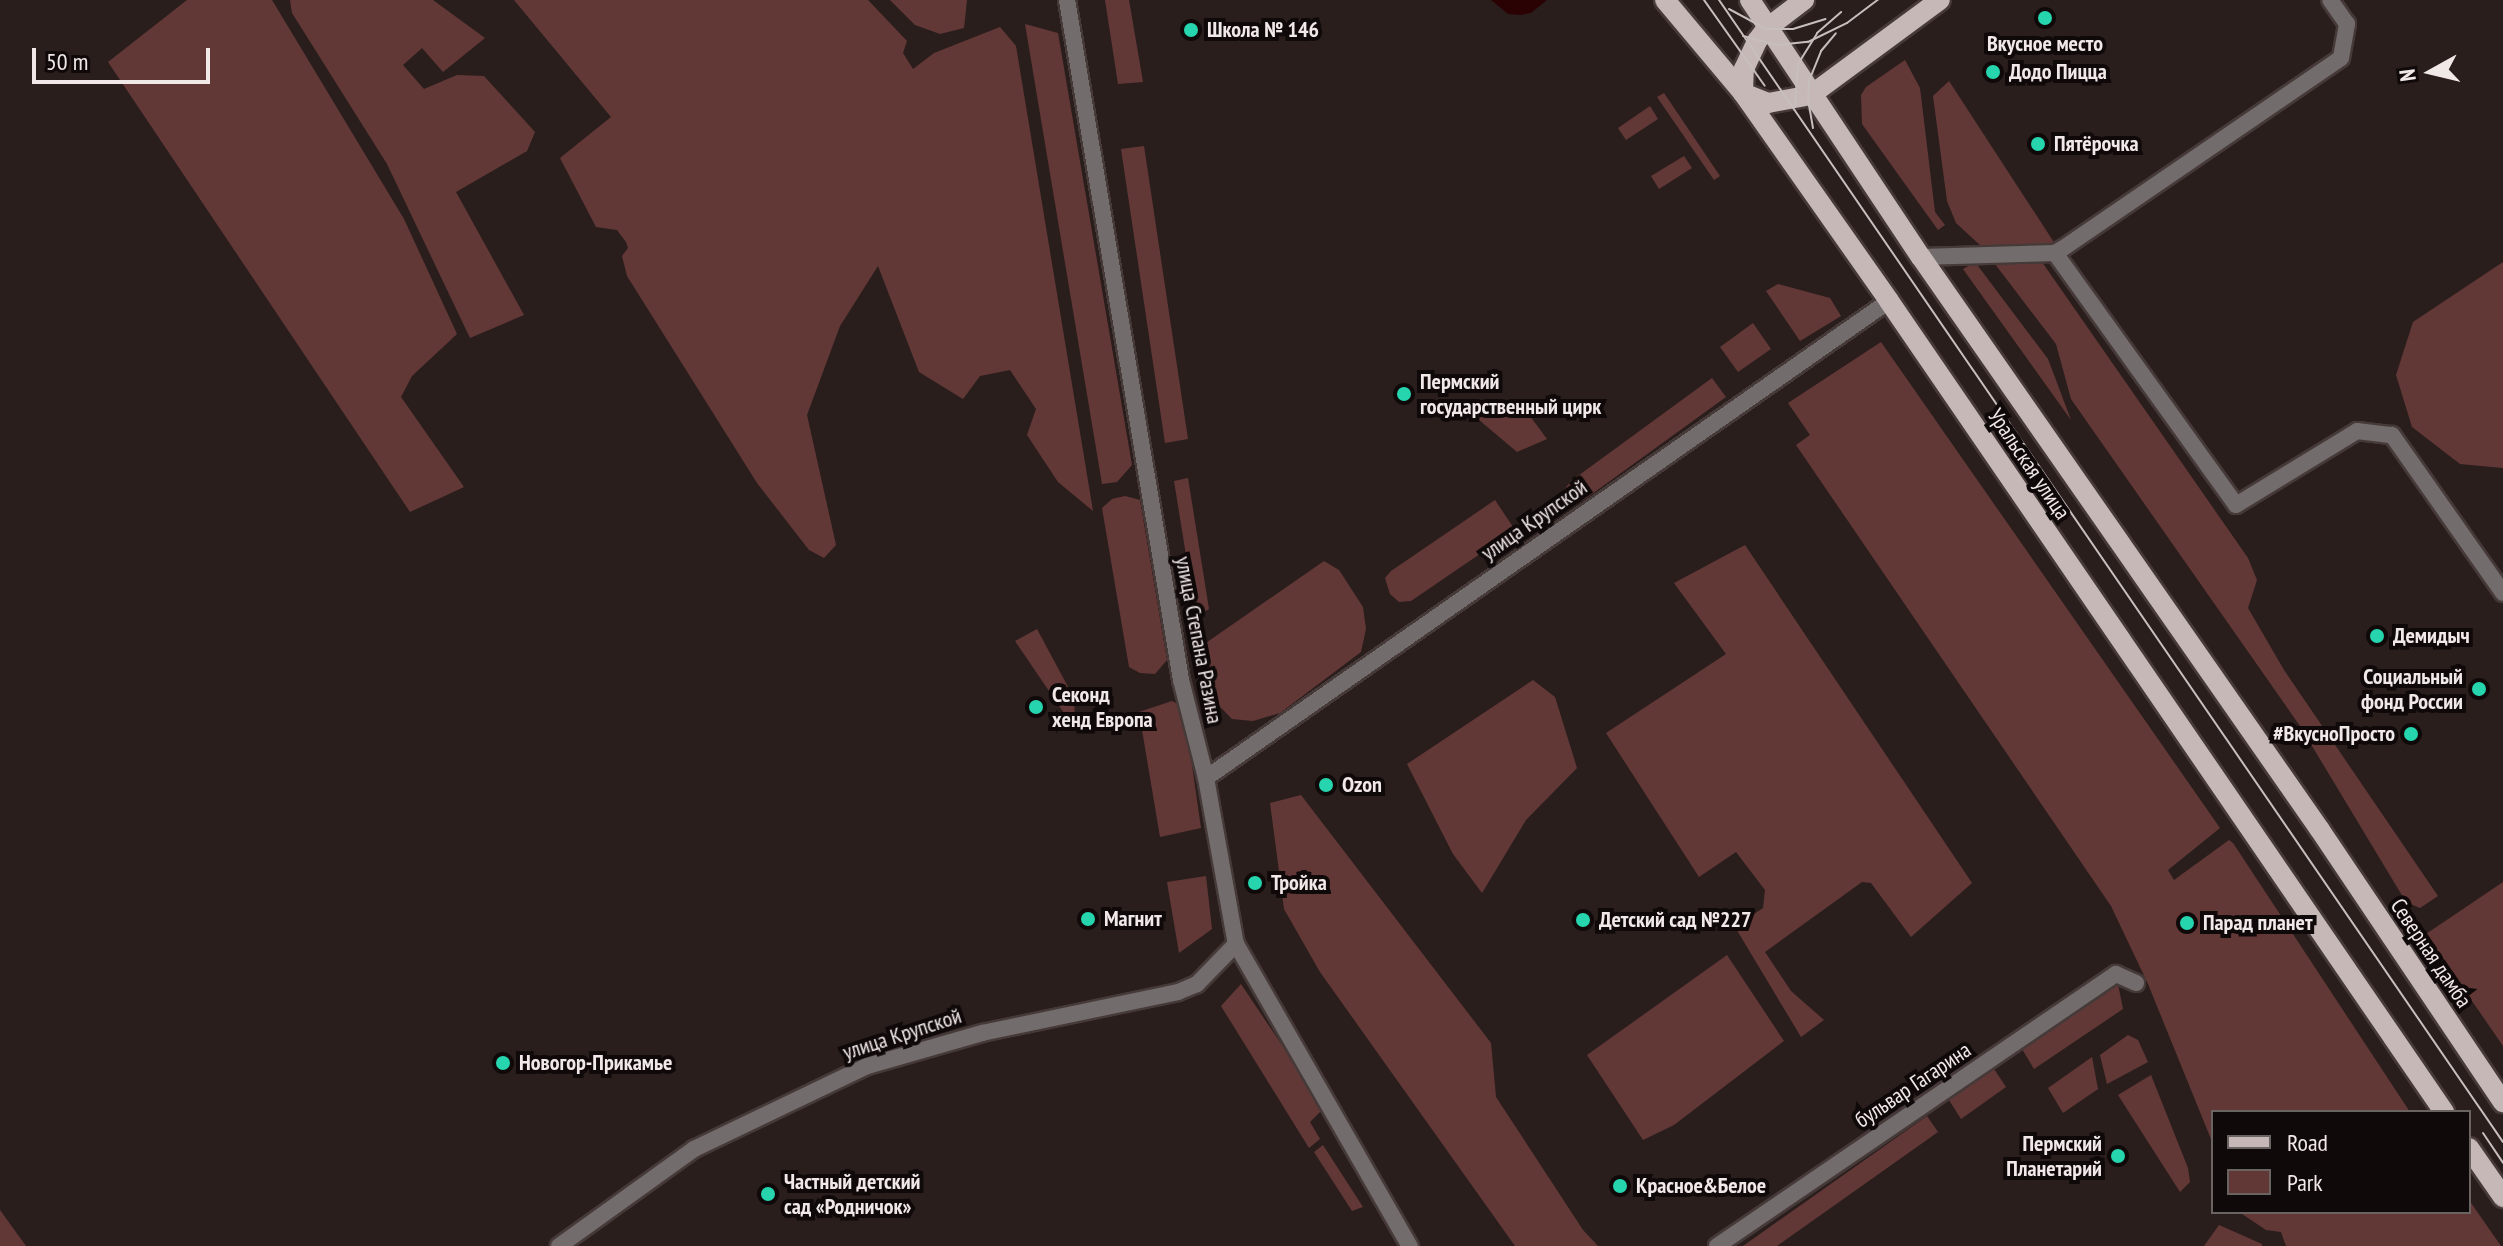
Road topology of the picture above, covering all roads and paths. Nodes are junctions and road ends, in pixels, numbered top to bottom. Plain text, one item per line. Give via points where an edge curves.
1 (1067, 0) edge
2 (1665, 0) edge
3 (1750, 0) edge
4 (1804, 0) edge
5 (1940, 0) edge
6 (2330, 0) edge
7 (1766, 29) junction
8 (1743, 93) junction
9 (1811, 95) junction
10 (2055, 253) junction
11 (1921, 257) junction
12 (1889, 301) junction
13 (2503, 593) edge
14 (1206, 778) junction
15 (2320, 830) joint
16 (1236, 944) junction
17 (2136, 983) dead end
18 (2503, 1102) edge
19 (2443, 1110) edge
20 (2471, 1151) edge
21 (2503, 1197) edge
22 (559, 1246) edge
23 (1410, 1246) edge
24 (1717, 1246) edge

1 - 14 street, улица Степана Разина via 1181,680
2 - 8 main road, Уральская улица
3 - 7 main road, Уральская улица
4 - 7 main road
5 - 9 main road
6 - 10 street via 2347,24 2341,58
7 - 8 main road via 1746,60
7 - 9 main road, Уральская улица
8 - 9 main road via 1768,103
8 - 12 main road, Уральская улица
9 - 11 main road, Уральская улица
10 - 11 street
10 - 13 street via 2236,505 2357,431 2392,435
11 - 15 main road, Уральская улица
12 - 14 street, улица Крупской
12 - 19 main road, Уральская улица
14 - 16 street, улица Степана Разина
15 - 18 main road, Северная дамба
16 - 22 street, улица Крупской via 1197,984 1178,992 982,1033 867,1066 694,1149
16 - 23 street, улица Степана Разина
17 - 24 street, бульвар Гагарина via 2116,974
20 - 21 main road

